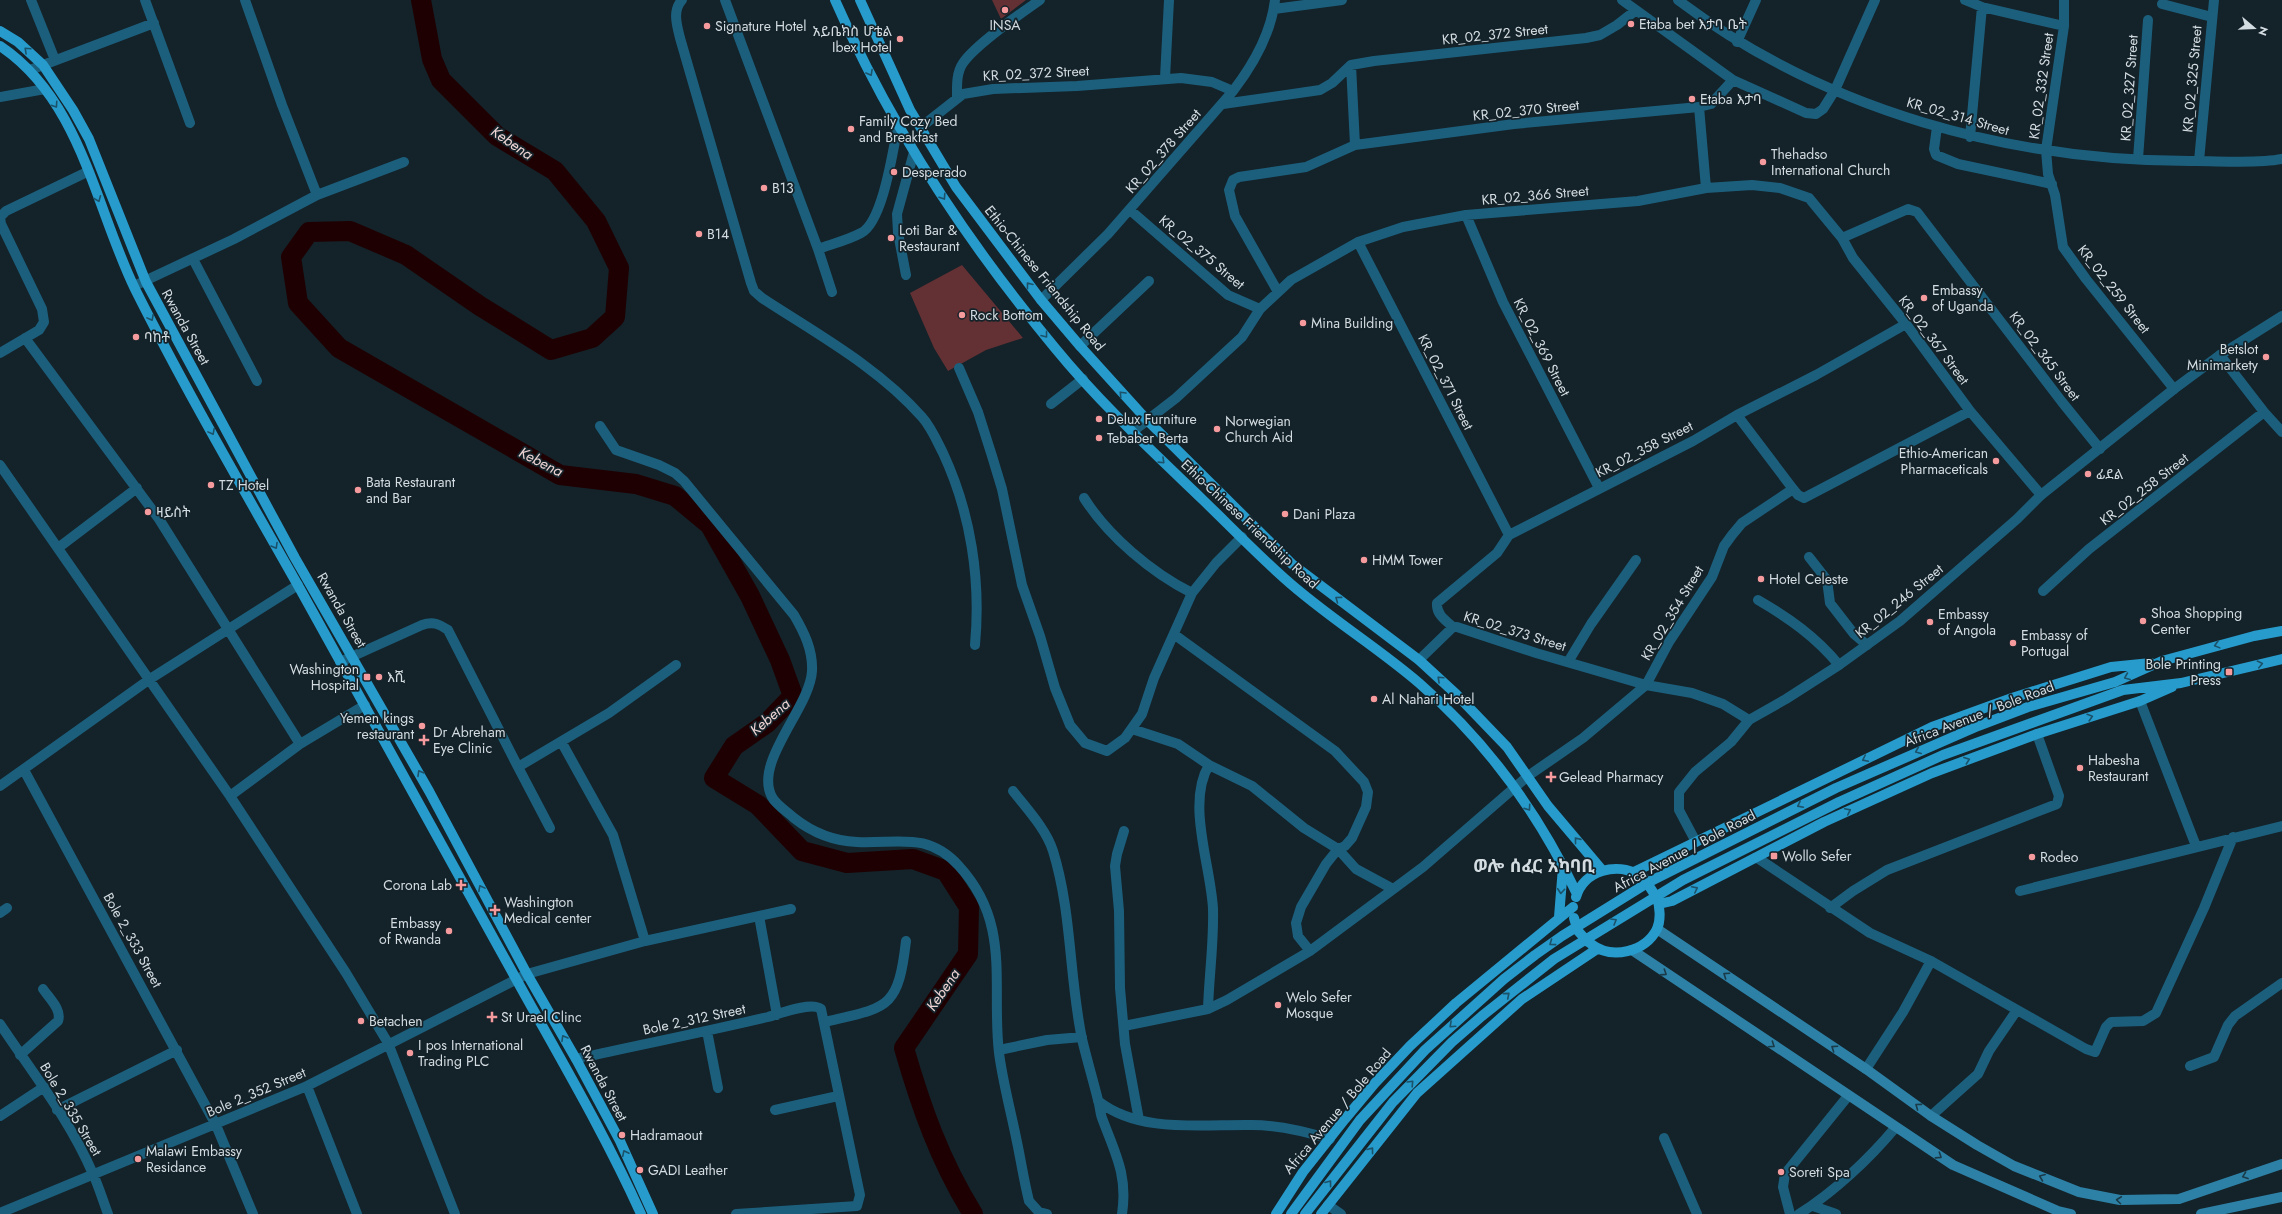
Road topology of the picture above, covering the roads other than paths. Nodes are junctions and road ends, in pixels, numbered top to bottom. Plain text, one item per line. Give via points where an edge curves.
1 (30, 0) edge
2 (145, 0) edge
3 (245, 0) edge
4 (682, 0) edge
5 (725, 0) edge
6 (835, 0) edge
7 (860, 0) edge
8 (1040, 0) edge
9 (1170, 0) edge
10 (1342, 0) edge
11 (1622, 0) edge
12 (1678, 0) edge
13 (1756, 0) edge
14 (1875, 0) edge
15 (1965, 0) edge
16 (2064, 0) edge
17 (2214, 0) edge
18 (2162, 4) dead end
19 (1274, 5) edge
20 (1982, 7) junction
21 (1635, 11) junction
22 (2212, 17) junction
23 (2148, 20) dead end
24 (154, 22) junction
25 (2064, 26) junction
26 (0, 31) edge
27 (1737, 42) junction
28 (0, 46) edge
29 (55, 60) junction
30 (43, 65) junction
31 (1351, 65) junction
32 (30, 70) junction
33 (1165, 78) junction
34 (1733, 80) junction
35 (45, 89) junction
36 (1834, 90) junction
37 (1233, 91) junction
38 (0, 97) edge
39 (957, 99) junction
40 (1223, 104) junction
41 (1699, 107) junction
42 (190, 123) dead end
43 (898, 125) junction
44 (1937, 127) junction
45 (921, 128) junction
46 (1970, 137) junction
47 (1355, 145) junction
48 (2046, 150) junction
49 (914, 152) junction
50 (2138, 159) junction
51 (2282, 159) edge
52 (2199, 161) junction
53 (404, 162) dead end
54 (87, 172) junction
55 (2052, 184) junction
56 (1706, 188) junction
57 (317, 195) junction
58 (1809, 198) joint
59 (1130, 210) junction
60 (1466, 216) junction
61 (0, 217) edge
62 (1842, 238) junction
63 (1358, 242) junction
64 (818, 249) junction
65 (193, 259) junction
66 (906, 275) dead end
67 (1150, 281) dead end
68 (146, 282) junction
69 (134, 286) junction
70 (832, 292) dead end
71 (1278, 292) junction
72 (1041, 300) junction
73 (1260, 309) junction
74 (2282, 316) edge
75 (1906, 324) junction
76 (25, 338) junction
77 (1080, 346) junction
78 (0, 353) edge
79 (2220, 355) junction
80 (959, 368) dead end
81 (1083, 380) junction
82 (257, 381) dead end
83 (2174, 389) junction
84 (1051, 404) dead end
85 (1970, 411) junction
86 (2264, 412) junction
87 (1737, 415) junction
88 (1147, 420) junction
89 (600, 426) dead end
90 (1132, 432) junction
91 (2282, 432) edge
92 (2100, 449) junction
93 (0, 465) edge
94 (137, 488) junction
95 (1600, 488) junction
96 (1793, 489) junction
97 (2041, 495) junction
98 (1084, 498) dead end
99 (1509, 535) junction
100 (1242, 537) junction
101 (58, 548) junction
102 (1810, 557) dead end
103 (1636, 560) dead end
104 (298, 585) junction
105 (2043, 591) dead end
106 (1192, 593) junction
107 (1758, 600) dead end
108 (1453, 627) junction
109 (228, 628) junction
110 (2282, 631) edge
111 (1175, 634) junction
112 (975, 645) dead end
113 (1867, 645) junction
114 (352, 655) junction
115 (2282, 659) edge
116 (1419, 660) junction
117 (340, 662) junction
118 (1568, 662) junction
119 (2162, 662) junction
120 (676, 665) dead end
121 (1839, 665) junction
122 (150, 679) junction
123 (2181, 683) junction
124 (1646, 685) junction
125 (2140, 702) junction
126 (365, 704) junction
127 (1749, 720) junction
128 (1132, 729) junction
129 (2037, 734) junction
130 (562, 743) junction
131 (300, 744) junction
132 (1209, 765) junction
133 (518, 767) junction
134 (24, 770) junction
135 (1528, 776) junction
136 (0, 786) edge
137 (1515, 789) junction
138 (1013, 791) dead end
139 (230, 796) junction
140 (2282, 826) edge
141 (550, 828) dead end
142 (1124, 831) dead end
143 (2234, 836) junction
144 (1696, 842) junction
145 (2196, 846) junction
146 (1338, 849) junction
147 (1589, 855) junction
148 (1754, 858) junction
149 (1653, 863) junction
150 (1563, 866) junction
151 (1602, 870) junction
152 (1638, 875) junction
153 (1393, 888) junction
154 (2020, 890) dead end
155 (1576, 894) junction
156 (1658, 901) junction
157 (1573, 907) junction
158 (1830, 908) junction
159 (791, 909) dead end
160 (759, 916) junction
161 (1558, 917) junction
162 (1657, 929) junction
163 (646, 940) junction
164 (906, 941) dead end
165 (1597, 949) junction
166 (1632, 950) junction
167 (1310, 951) junction
168 (1931, 961) junction
169 (527, 974) junction
170 (516, 979) junction
171 (2282, 983) edge
172 (44, 989) dead end
173 (1208, 1009) junction
174 (2017, 1010) junction
175 (777, 1015) junction
176 (825, 1022) junction
177 (0, 1025) edge
178 (1124, 1026) junction
179 (707, 1031) junction
180 (1082, 1037) junction
181 (388, 1043) junction
182 (177, 1050) junction
183 (999, 1050) junction
184 (20, 1055) junction
185 (576, 1059) junction
186 (2190, 1066) dead end
187 (1866, 1069) junction
188 (306, 1086) junction
189 (44, 1087) junction
190 (718, 1088) dead end
191 (838, 1096) junction
192 (1848, 1096) junction
193 (1098, 1101) junction
194 (57, 1110) junction
195 (776, 1110) dead end
196 (0, 1116) edge
197 (1931, 1116) junction
198 (1139, 1120) junction
199 (216, 1125) junction
200 (1895, 1128) junction
201 (1664, 1138) dead end
202 (1330, 1139) junction
203 (2282, 1164) edge
204 (93, 1173) junction
205 (2282, 1197) edge
206 (1328, 1205) junction
207 (1813, 1206) junction
208 (2056, 1212) edge
209 (0, 1213) edge
210 (250, 1213) edge
211 (108, 1214) edge
212 (357, 1214) edge
213 (455, 1214) edge
214 (640, 1214) edge
215 (653, 1214) edge
216 (736, 1214) edge
217 (1047, 1214) edge
218 (1122, 1214) edge
219 (1276, 1214) edge
220 (1291, 1214) edge
221 (1305, 1214) edge
222 (1321, 1214) edge
223 (1341, 1214) edge
224 (1697, 1214) edge
225 (1790, 1214) edge
226 (1799, 1214) edge
227 (1836, 1214) edge
228 (2071, 1214) edge
229 (2201, 1214) edge

1 - 29 street
2 - 24 street
3 - 57 street
4 - 112 street via 678,4 676,16 680,38 750,283 762,298 882,379 923,418 951,470 971,539 978,610
5 - 64 street
6 -> 43 main road, Ethio-Chinese Friendship Road via 853,43
7 - 45 main road, Ethio-Chinese Friendship Road via 910,110
8 - 39 street via 990,37 963,62 958,79
9 - 33 street
10 - 19 street
11 - 21 street
12 - 27 street, KR_02_314 Street
13 - 27 street
14 - 36 street
15 - 20 street, KR_02_332 Street
16 - 25 street, KR_02_332 Street
17 - 22 street, KR_02_325 Street
18 - 22 street
19 - 37 street, KR_02_378 Street via 1250,69
20 - 25 street, KR_02_332 Street
20 - 46 street
21 - 31 street, KR_02_372 Street via 1617,25 1586,38
21 - 34 street
22 - 52 street, KR_02_325 Street
23 - 50 street, KR_02_327 Street
24 - 29 street
24 - 42 street
25 - 48 street, KR_02_332 Street
30 -> 26 main road, Rwanda Street via 18,42
27 - 36 street, KR_02_314 Street
28 - 32 main road, Rwanda Street
29 - 30 street
30 - 32 street
30 - 68 main road, Rwanda Street via 89,139
31 - 40 street via 1332,83 1320,90
31 - 47 street
32 - 35 main road, Rwanda Street
33 - 37 street, KR_02_372 Street via 1197,79
33 - 39 street, KR_02_372 Street via 1077,86 993,89 971,92
34 - 36 street via 1806,113 1816,114 1823,109
34 - 41 street via 1711,104
35 - 38 street
35 -> 54 main road, Rwanda Street via 72,135
36 - 44 street, KR_02_314 Street
37 - 40 street, KR_02_378 Street
39 - 45 street, KR_02_372 Street
40 - 59 street, KR_02_378 Street
41 - 47 street, KR_02_370 Street via 1514,124
41 - 56 street
43 - 49 main road, Ethio-Chinese Friendship Road
43 - 64 street via 880,207 871,224 863,233
44 - 46 street, KR_02_314 Street
44 - 55 street via 1934,149 1936,155 1958,164
72 -> 45 main road, Ethio-Chinese Friendship Road via 956,186
46 - 48 street, KR_02_314 Street
47 - 71 street, KR_02_370 Street via 1306,166 1233,180 1229,190 1235,216
48 - 50 street, KR_02_314 Street
48 - 55 street, KR_02_259 Street via 2048,174
49 - 66 street via 897,214
49 -> 81 main road, Ethio-Chinese Friendship Road via 966,233
50 - 52 street, KR_02_314 Street
51 - 52 street, KR_02_314 Street
53 - 57 street
54 - 61 street via 6,211
54 -> 69 main road, Rwanda Street
55 - 83 street, KR_02_259 Street via 2063,247
56 - 58 street, KR_02_366 Street via 1752,185 1780,188
56 - 60 street, KR_02_366 Street via 1638,201
57 - 65 street
58 - 62 street, KR_02_367 Street
59 - 72 street, KR_02_378 Street
59 - 73 street, KR_02_375 Street via 1228,295
60 - 63 street, KR_02_366 Street via 1404,227
60 - 95 street, KR_02_369 Street via 1503,302
61 - 76 street via 42,309 44,322 39,330
62 - 75 street, KR_02_367 Street via 1853,258
62 - 92 street, KR_02_365 Street via 1908,210 1917,212
63 - 71 street, KR_02_366 Street via 1291,280
63 - 99 street, KR_02_371 Street
64 - 70 street
65 - 68 street
65 - 82 street
67 - 77 street
68 - 69 street
68 - 114 main road, Rwanda Street via 295,558
69 -> 104 main road, Rwanda Street via 238,480
71 - 73 street, KR_02_366 Street
72 - 77 main road, Ethio-Chinese Friendship Road
73 - 88 street, KR_02_366 Street via 1242,337 1176,398
74 - 79 street
75 - 85 street, KR_02_367 Street
75 - 87 street, KR_02_358 Street via 1816,376
76 - 78 street
76 - 94 street
88 -> 77 main road, Ethio-Chinese Friendship Road
79 - 83 street, KR_02_246 Street
79 - 86 street
80 - 128 street via 978,412 992,456 1002,489 1022,585 1070,726 1085,743 1107,751 1125,738
81 - 84 street
81 - 90 main road, Ethio-Chinese Friendship Road
83 - 92 street, KR_02_246 Street
85 - 96 street via 1808,497 1798,496
85 - 97 street, KR_02_367 Street
86 - 91 street
86 - 105 street, KR_02_258 Street via 2089,549
87 - 95 street, KR_02_358 Street via 1686,445
87 - 96 street
88 - 90 street, KR_02_366 Street
116 -> 88 main road, Ethio-Chinese Friendship Road via 1292,564
89 - 183 street via 616,450 659,465 684,481 789,609 804,633 809,646 812,673 807,691 771,767 768,783 773,798 805,826 831,838 856,842 906,840 930,846 958,866 972,885 992,924 997,952
90 -> 100 main road, Ethio-Chinese Friendship Road
92 - 97 street, KR_02_246 Street
93 - 101 street
94 - 101 street
94 - 109 street
95 - 99 street, KR_02_358 Street
96 - 124 street, KR_02_354 Street via 1742,523 1732,535 1724,546 1712,577 1672,636
97 - 113 street, KR_02_246 Street via 1921,604
98 - 106 street via 1110,532 1154,571
99 - 108 street, KR_02_358 Street via 1497,553 1437,603 1440,614
100 - 106 street via 1216,563
100 - 137 main road, Ethio-Chinese Friendship Road via 1286,580 1418,682 1451,712 1498,765
101 - 122 street
102 - 113 street via 1827,580 1830,603 1854,634
103 - 118 street, KR_02_373 Street
104 - 109 street
104 - 117 main road, Rwanda Street
106 - 111 street
107 - 121 street via 1801,627 1822,644
108 - 116 street, KR_02_373 Street
108 - 118 street, KR_02_373 Street
109 - 122 street
109 - 131 street
110 -> 119 main road, Africa Avenue / Bole Road via 2254,636
111 - 128 street via 1154,678 1142,714
111 - 146 street via 1335,751 1364,782 1368,792 1366,807 1352,838
113 - 121 street, KR_02_246 Street
114 - 117 street
114 - 133 street via 430,622 448,630
169 -> 114 main road, Rwanda Street via 429,791
123 -> 115 main road, Africa Avenue / Bole Road
135 -> 116 main road, Ethio-Chinese Friendship Road via 1507,747
117 - 126 main road, Rwanda Street
118 - 124 street, KR_02_373 Street
119 -> 144 main road, Africa Avenue / Bole Road via 2111,667 2012,698 1932,727
119 -> 220 main road, Africa Avenue / Bole Road via 2115,682 2028,707 1914,752 1836,788 1649,882 1588,919 1504,979 1425,1050 1360,1120
120 - 130 street
121 - 127 street, KR_02_246 Street
122 - 134 street
122 - 139 street
123 - 125 main road, Africa Avenue / Bole Road
221 -> 123 main road, Africa Avenue / Bole Road via 1377,1120 1447,1047 1520,984 1600,928 1694,874 1943,755 2123,690
124 - 127 street, KR_02_373 Street via 1692,693 1723,704
124 - 135 street, KR_02_354 Street via 1583,738
129 -> 125 main road, Africa Avenue / Bole Road
125 - 145 street
126 - 131 street
126 - 170 main road, Rwanda Street
127 - 144 street, KR_02_246 Street via 1731,742 1695,772 1679,792 1679,810
128 - 132 street via 1178,744
148 -> 129 main road, Africa Avenue / Bole Road via 1879,796 1932,773
129 - 158 street via 2059,796 2056,804 1887,870
130 - 133 street
130 - 163 street via 613,835
131 - 139 street
132 - 146 street via 1252,786 1304,828
132 - 173 street via 1200,795 1201,828 1213,910
133 - 141 street
134 - 136 street
134 - 182 street, Bole 2_333 Street
135 - 137 street, KR_02_354 Street
147 -> 135 main road, Ethio-Chinese Friendship Road via 1548,806
137 -> 150 main road, Ethio-Chinese Friendship Road via 1550,840
137 - 153 street, KR_02_354 Street via 1423,867
138 - 180 street via 1039,825 1052,849 1071,942
139 - 181 street via 315,923
140 - 143 street
142 - 178 street via 1115,866
143 - 145 street
143 - 174 street via 2170,984 2156,1013 2150,1018 2137,1022 2111,1022 2106,1027 2095,1052
144 - 149 main road, Africa Avenue / Bole Road
145 - 154 street
146 - 153 street via 1356,870
146 - 167 street via 1301,907 1296,923 1298,936
147 - 149 main road via 1603,862 1639,866
147 - 151 main road, Ethio-Chinese Friendship Road
156 -> 148 main road, Africa Avenue / Bole Road via 1672,900
148 - 158 street
149 - 152 main road, Africa Avenue / Bole Road
150 - 155 main road, Ethio-Chinese Friendship Road
150 -> 161 main road
151 - 152 main road via 1617,868
151 - 155 main road via 1580,886
152 - 156 main road, bridge
153 - 167 street, KR_02_354 Street
155 - 157 main road
156 - 162 main road
157 - 161 main road, Africa Avenue / Bole Road
157 - 165 main road, bridge via 1578,931
158 - 168 street via 1870,933
159 - 160 street, Bole 2_352 Street
160 - 163 street, Bole 2_352 Street
160 - 175 street
161 - 202 main road, Africa Avenue / Bole Road via 1456,1003 1410,1046 1375,1083
162 - 166 main road via 1648,940
187 -> 162 main road
163 - 169 street, Bole 2_352 Street
164 - 176 street via 903,970 890,1000 858,1015
165 - 166 main road via 1613,952
206 -> 165 main road via 1417,1093 1522,999
166 -> 192 main road
167 - 173 street, KR_02_354 Street
168 - 174 street
168 - 187 street via 1903,1012
169 - 170 street, Bole 2_352 Street
185 -> 169 main road, Rwanda Street
170 - 181 street, Bole 2_352 Street
170 - 214 main road, Rwanda Street via 608,1145
171 - 186 street via 2235,1016 2228,1025 2214,1057
172 - 184 street via 59,1011 58,1022
173 - 178 street, KR_02_354 Street
174 - 197 street via 1989,1051 1978,1074
175 - 176 street, Bole 2_312 Street via 819,1007
175 - 179 street, Bole 2_312 Street
176 - 191 street
177 - 184 street, Bole 2_335 Street
178 - 198 street via 1131,1087
179 - 185 street, Bole 2_312 Street
179 - 190 street
180 - 183 street via 1047,1040
180 - 193 street
181 - 188 street, Bole 2_352 Street
181 - 213 street
182 - 194 street
182 - 199 street, Bole 2_333 Street
183 - 217 street via 1028,1201 1039,1212
184 - 189 street, Bole 2_335 Street
215 -> 185 main road, Rwanda Street via 623,1148
197 -> 187 main road
188 - 199 street, Bole 2_352 Street
188 - 212 street
189 - 194 street, Bole 2_335 Street
189 - 196 street
191 - 195 street
191 - 216 street via 860,1194 857,1206
192 - 200 main road
192 - 225 street via 1784,1174 1783,1187
193 - 198 street via 1116,1113
193 - 218 street via 1122,1172
194 - 204 street, Bole 2_335 Street
203 -> 197 main road via 2179,1199 2120,1200 2078,1192 2014,1166
198 - 202 street via 1194,1128 1253,1125 1295,1129
199 - 204 street, Bole 2_352 Street
199 - 210 street, Bole 2_333 Street
200 - 207 street via 1875,1151
200 -> 208 main road via 1953,1165
201 - 224 street
202 - 219 main road, Africa Avenue / Bole Road via 1303,1172
204 - 209 street, Bole 2_352 Street
204 - 211 street, Bole 2_335 Street
205 - 229 main road
206 - 222 main road
206 - 223 street
207 - 226 street
207 - 227 street
208 - 228 main road

